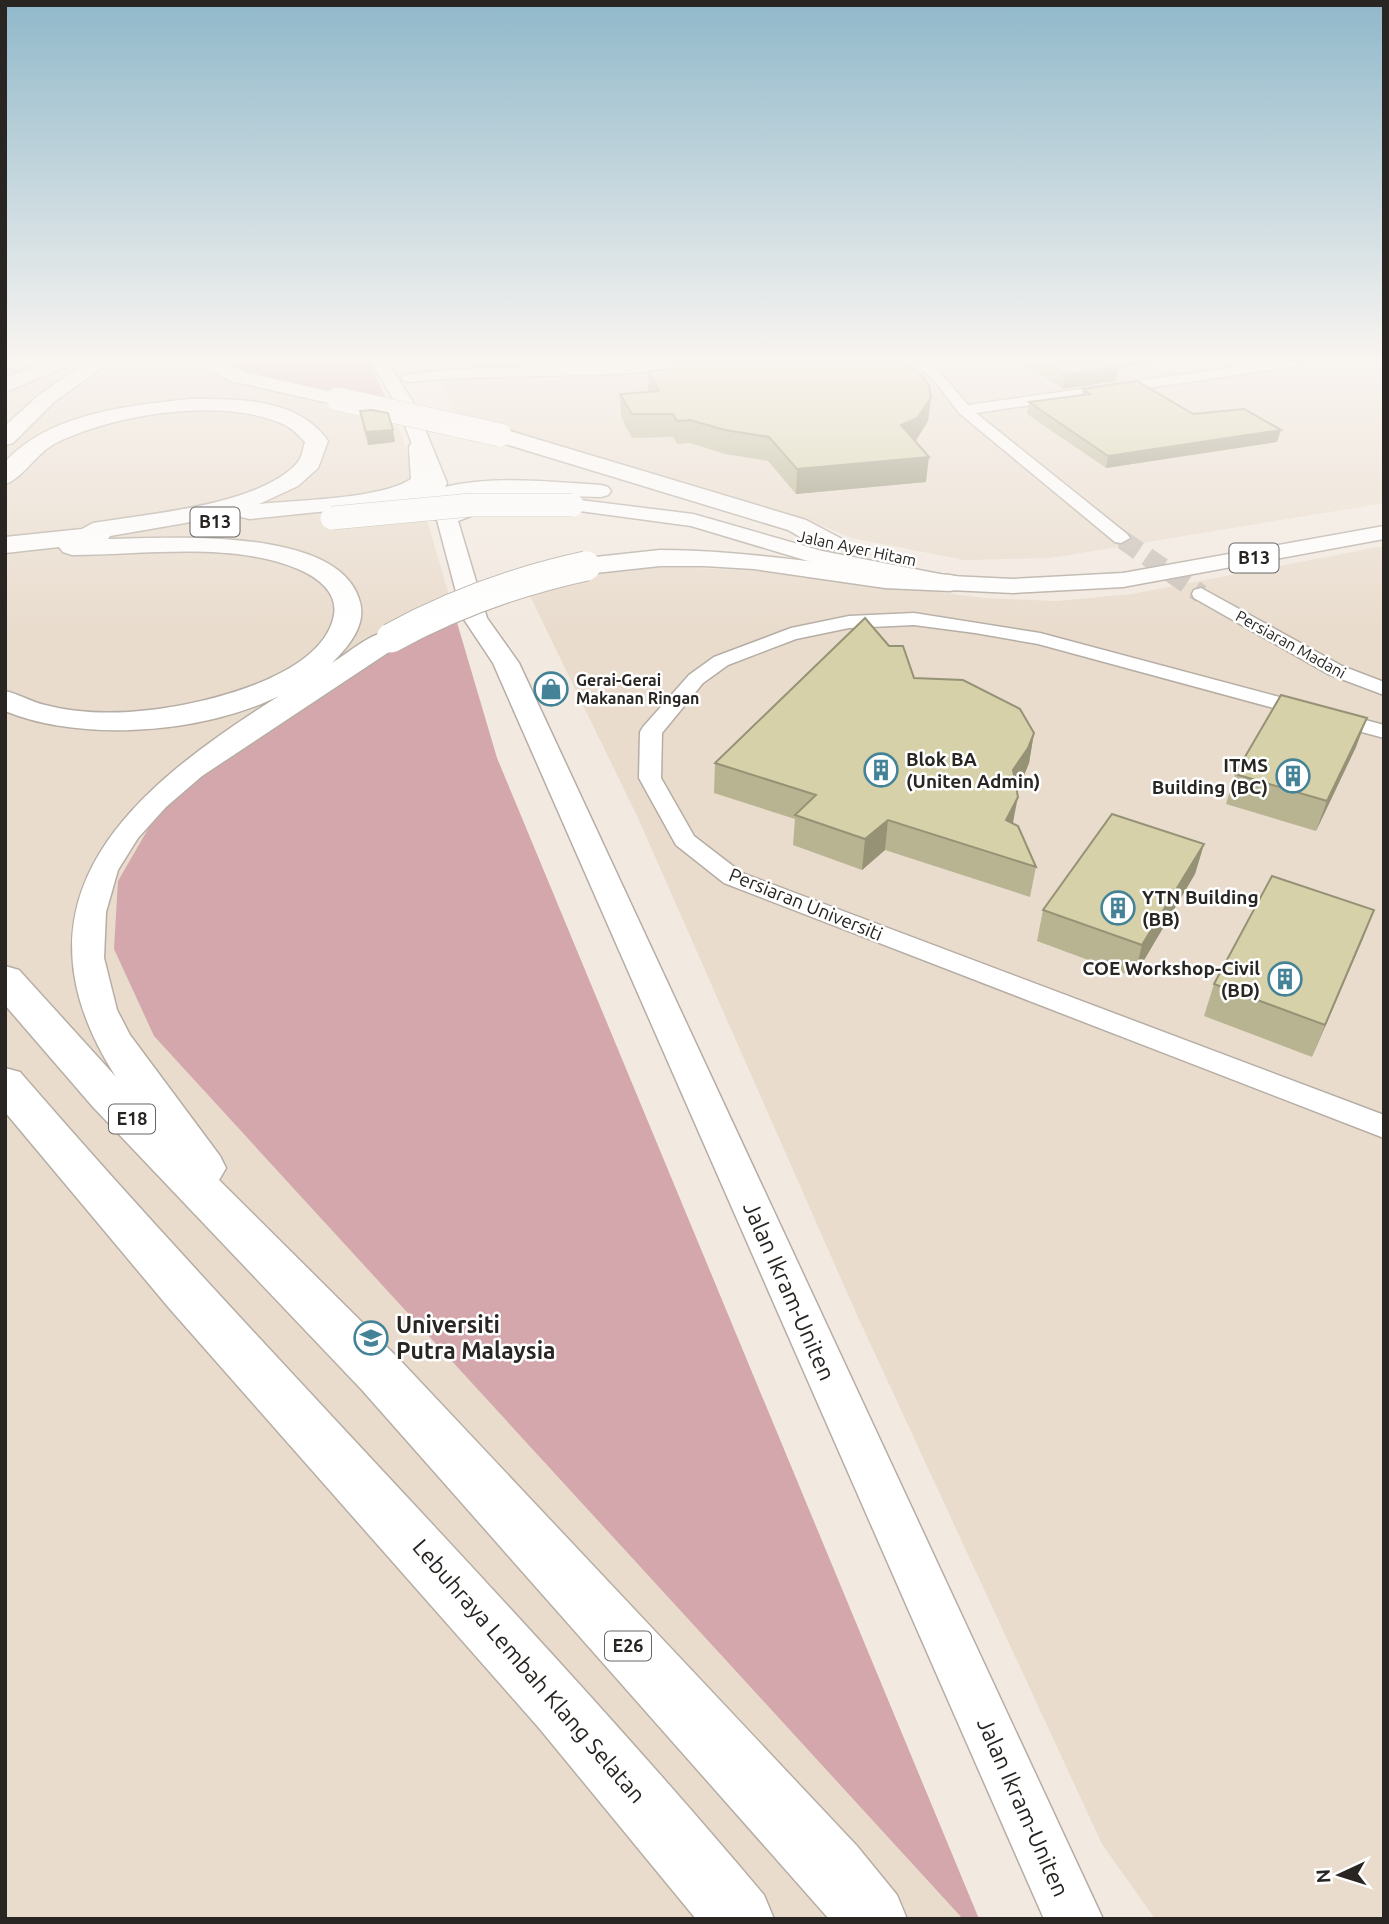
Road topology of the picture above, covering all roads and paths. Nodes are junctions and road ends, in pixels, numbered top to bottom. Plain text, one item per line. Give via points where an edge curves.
1 (28, 452) edge
2 (317, 452) edge
3 (421, 452) edge
4 (423, 452) edge
5 (436, 452) edge
6 (555, 452) edge
7 (1021, 452) edge
8 (5, 477) edge
9 (381, 496) junction
10 (573, 501) joint
11 (451, 502) junction
12 (334, 514) junction
13 (1384, 519) edge
14 (1384, 532) edge
15 (1121, 538) tunnel mouth
16 (74, 541) junction
17 (117, 543) junction
18 (800, 543) junction
19 (833, 544) junction
20 (5, 545) edge
21 (5, 555) edge
22 (950, 583) junction
23 (1201, 594) tunnel mouth
24 (1384, 689) edge
25 (5, 701) edge
26 (1384, 732) edge
27 (5, 979) edge
28 (5, 1083) edge
29 (1384, 1127) edge
30 (265, 1254) junction
31 (380, 1374) joint
32 (740, 1919) edge
33 (873, 1919) edge
34 (1074, 1919) edge

1 - 8 highway
2 - 16 highway via 311,464 272,492
3 - 9 highway via 424,482 411,490
4 - 11 main road, Jalan Ikram-Uniten
5 - 11 main road, Jalan Ikram-Uniten
6 - 19 highway, bridge via 797,525
7 - 15 street
9 - 11 highway
9 - 16 highway via 127,528
10 - 12 highway, B13, bridge
10 - 18 main road, Jalan Ayer Hitam / B13
11 - 17 highway via 275,533
11 - 18 main road via 642,521 772,548
11 - 34 main road, Jalan Ikram-Uniten via 475,618 506,663
12 - 16 highway, B13
12 - 17 highway, B13
13 - 19 main road, Jalan Ayer Hitam / B13 via 1143,561 1053,569 964,569
14 - 22 main road, Jalan Ayer Hitam / B13 via 1123,580 1057,586
16 - 17 highway, B13
16 - 20 highway
16 - 21 highway
16 - 25 highway via 213,545 280,554 323,571 339,585 349,601 349,618 341,639 291,679 210,709 149,720 75,720
18 - 19 main road, Jalan Ayer Hitam / B13
18 - 22 main road, Jalan Ayer Hitam / B13 via 850,565
22 - 30 highway, bridge via 885,580 704,558 660,558 544,575 433,613 218,748 132,820 103,864 88,911 83,957 97,1011 119,1052
23 - 24 street, Persiaran Madani via 1335,670
26 - 29 street, Persiaran Universiti via 1040,639 914,619 849,622 790,634 721,661 696,679 651,732 650,778 684,840 733,878
27 - 30 highway, E18 via 108,1096
28 - 32 highway, Lebuhraya Lembah Klang Selatan via 474,1607 675,1837
30 - 31 highway, E18
31 - 33 highway, E26

